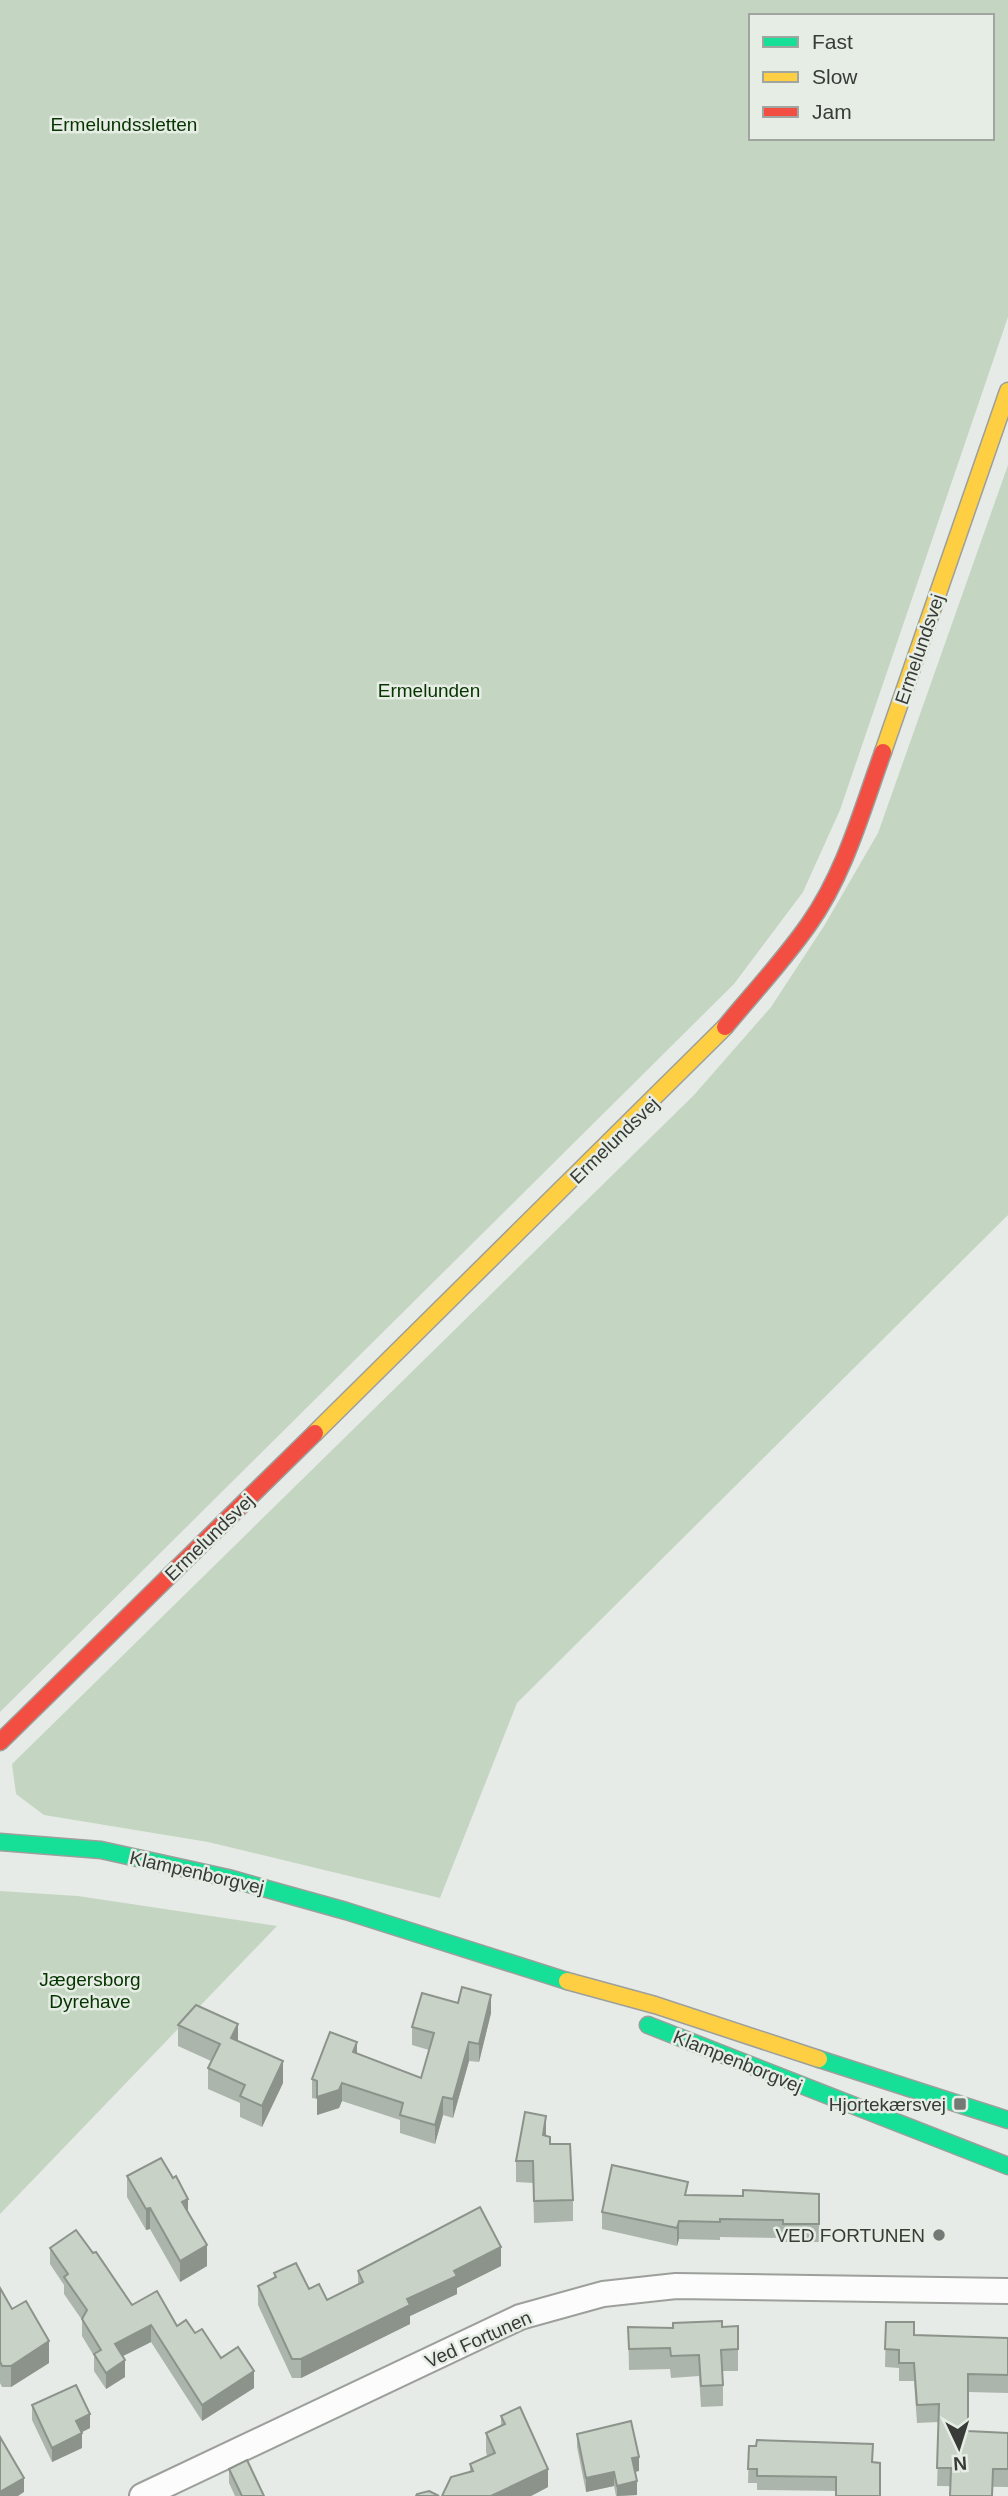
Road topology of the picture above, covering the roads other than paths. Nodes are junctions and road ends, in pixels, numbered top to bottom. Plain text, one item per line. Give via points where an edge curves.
1 (1008, 391) edge
2 (0, 1742) edge
3 (0, 1842) edge
4 (510, 1965) junction
5 (1008, 2120) edge
6 (1008, 2166) edge
7 (1008, 2291) edge
8 (142, 2496) edge

1 - 2 street, Ermelundsvej via 853,837 810,923 710,1045
3 - 4 street, Klampenborgvej via 101,1850 228,1878
4 - 5 street, Klampenborgvej via 655,2004
4 - 6 street, Klampenborgvej
7 - 8 street, Ved Fortunen via 676,2286 603,2294 520,2317

